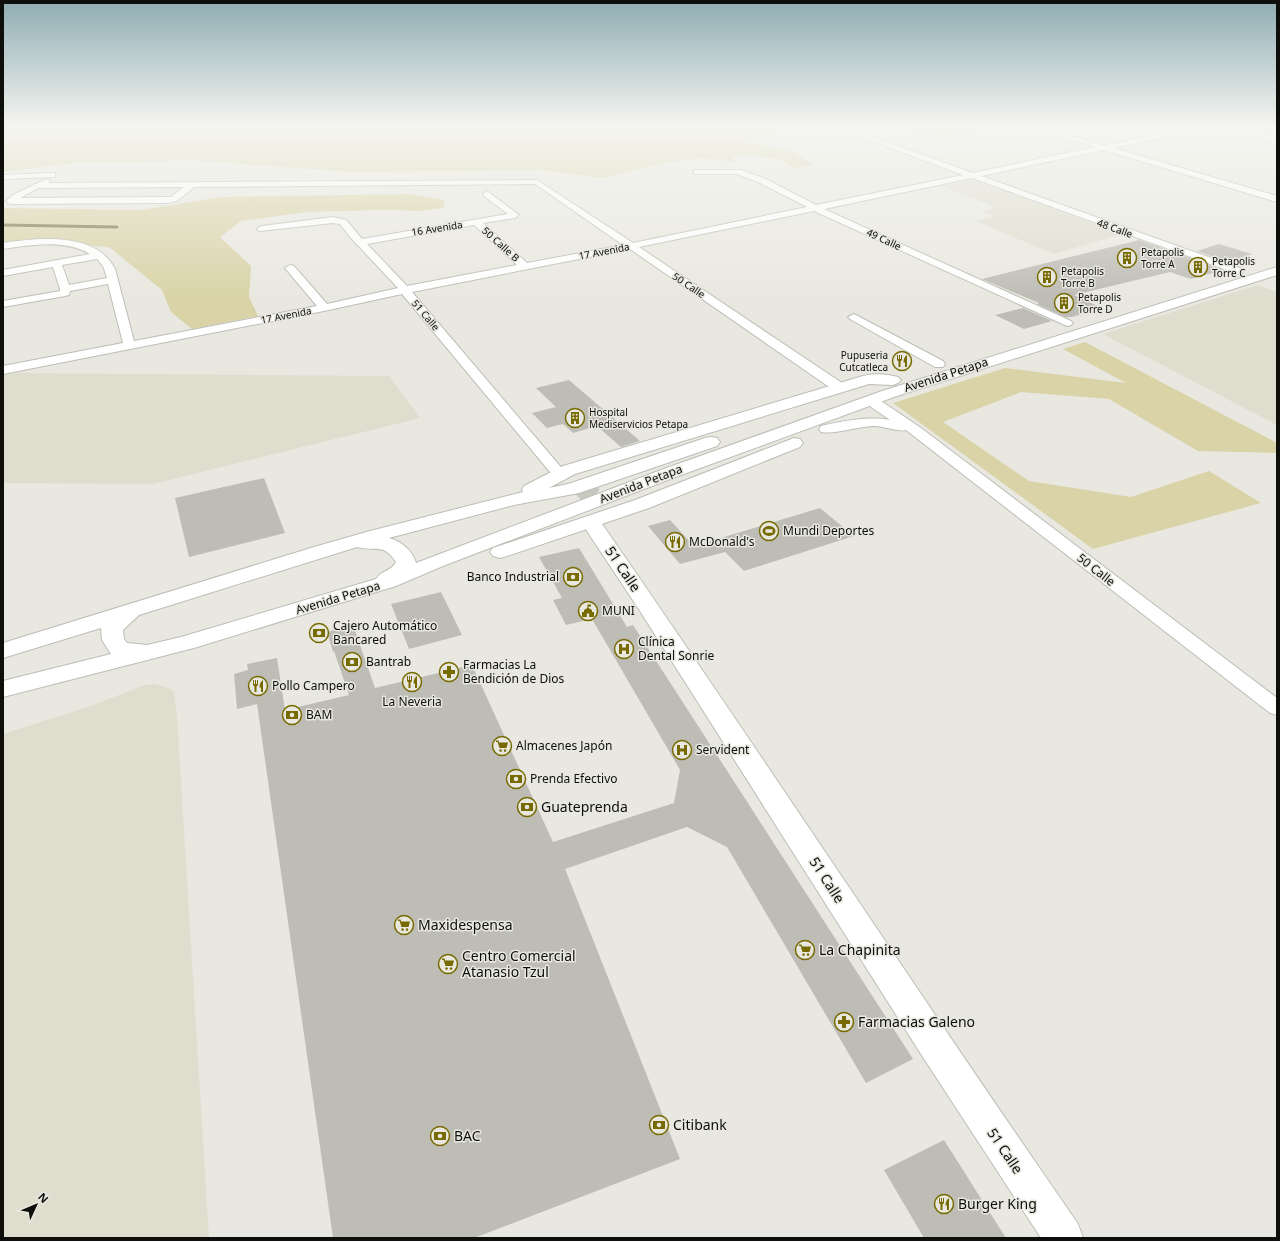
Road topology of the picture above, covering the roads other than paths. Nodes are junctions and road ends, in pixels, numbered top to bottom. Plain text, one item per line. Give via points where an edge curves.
1 (43, 183) edge
2 (461, 183) edge
3 (538, 183) edge
4 (768, 183) edge
5 (939, 183) edge
6 (992, 183) edge
7 (1222, 183) edge
8 (3, 184) edge
9 (287, 185) joint
10 (37, 186) junction
11 (191, 186) junction
12 (487, 194) dead end
13 (3, 197) edge
14 (14, 199) junction
15 (1277, 199) edge
16 (815, 208) junction
17 (476, 222) junction
18 (262, 229) dead end
19 (360, 242) junction
20 (3, 246) edge
21 (632, 246) junction
22 (98, 256) junction
23 (1277, 259) edge
24 (57, 264) junction
25 (525, 267) junction
26 (290, 268) dead end
27 (1238, 271) junction
28 (1277, 271) edge
29 (3, 273) edge
30 (1257, 278) junction
31 (112, 280) junction
32 (17, 281) dead end
33 (3, 283) edge
34 (65, 289) junction
35 (405, 290) junction
36 (3, 304) edge
37 (324, 308) junction
38 (854, 317) dead end
39 (1067, 323) junction
40 (129, 344) junction
41 (939, 364) junction
42 (3, 370) edge
43 (840, 388) junction
44 (886, 393) junction
45 (826, 429) junction
46 (916, 431) junction
47 (560, 475) junction
48 (580, 484) dead end
49 (513, 500) junction
50 (596, 512) junction
51 (321, 552) junction
52 (389, 582) junction
53 (350, 594) junction
54 (133, 611) junction
55 (3, 651) edge
56 (148, 652) junction
57 (3, 689) edge
58 (1277, 708) edge
59 (1064, 1238) edge

1 - 10 street
2 - 9 street, 50 Calle
3 - 21 street, 50 Calle
4 - 16 street, 49 Calle
5 - 16 street, 17 Avenida
6 - 27 street, 48 Calle
7 - 15 street
8 - 10 street
9 - 11 street
10 - 11 street
10 - 14 street
11 - 14 street via 174,199 167,200
12 - 17 street, 16 Avenida via 515,215
13 - 14 street
16 - 21 street, 17 Avenida
16 - 39 street, 49 Calle
17 - 19 street, 16 Avenida
17 - 25 street, 50 Calle B
18 - 19 street, 51 Calle via 338,219
19 - 35 street, 51 Calle
20 - 22 street via 38,242 58,243 80,246 92,250
21 - 25 street, 17 Avenida
21 - 43 street, 50 Calle
22 - 24 street
22 - 31 street via 108,265
23 - 27 main road, Avenida Petapa
24 - 29 street
24 - 34 street via 57,275
25 - 35 street, 17 Avenida
26 - 37 street
27 - 30 main road
27 - 39 main road, Avenida Petapa
28 - 30 main road, Avenida Petapa
30 - 44 main road, Avenida Petapa
31 - 34 street
31 - 40 street
32 - 33 street
34 - 36 street via 65,293 62,294
35 - 37 street, 17 Avenida
35 - 47 street, 51 Calle
37 - 40 street, 17 Avenida
38 - 41 street
39 - 41 main road, Avenida Petapa
40 - 42 street, 17 Avenida
41 - 44 main road, Avenida Petapa
43 - 44 main road via 868,379
43 - 47 main road via 616,455
44 - 45 main road via 873,407
44 - 46 street, 50 Calle
44 - 48 main road via 835,395 588,474 582,478
44 - 49 main road, Avenida Petapa via 843,399 572,489
44 - 50 main road
44 - 52 main road, Avenida Petapa via 660,476
45 - 46 street, 50 Calle via 880,422 894,423
45 - 50 main road via 688,486
46 - 58 street, 50 Calle
47 - 49 main road
49 - 51 main road, Avenida Petapa
50 - 52 main road via 515,548 413,579
50 - 59 main road, 51 Calle via 651,611 931,1040
51 - 53 main road via 380,541 391,544 400,552 406,562 402,571
51 - 54 main road, Avenida Petapa
52 - 53 main road, Avenida Petapa
53 - 56 main road, Avenida Petapa
54 - 55 main road, Avenida Petapa
54 - 56 main road via 112,628 113,640 120,650
56 - 57 main road, Avenida Petapa

